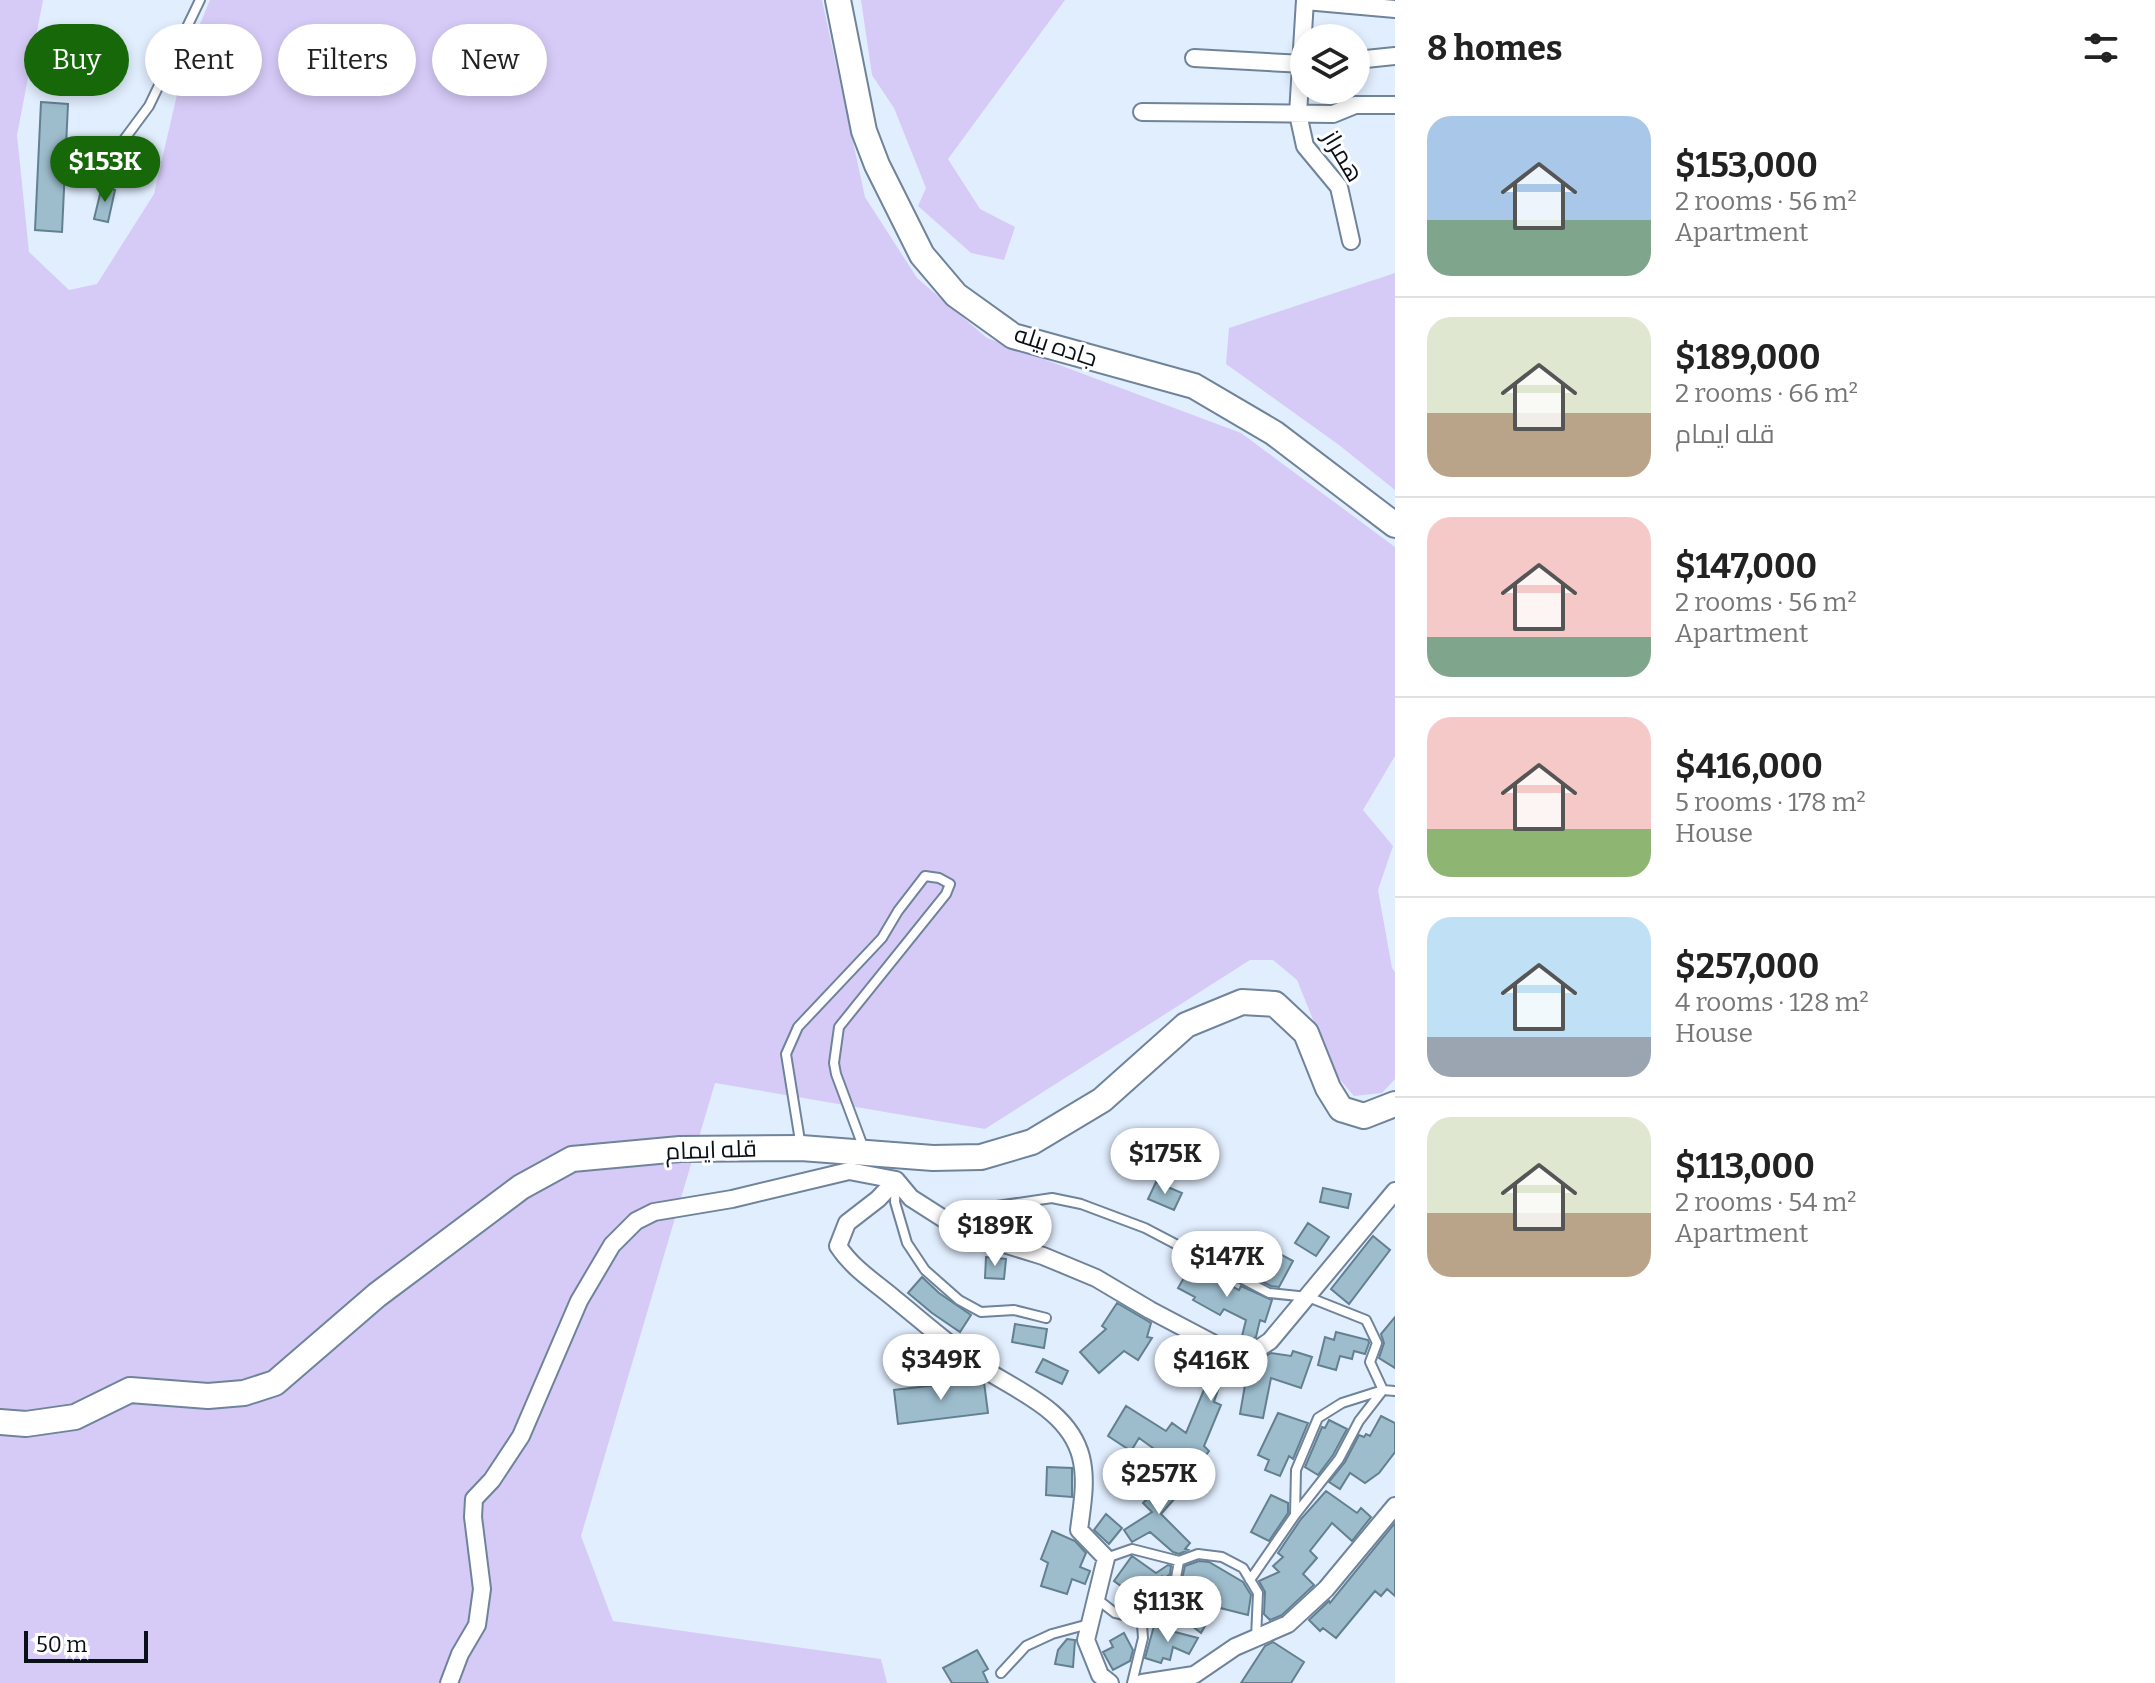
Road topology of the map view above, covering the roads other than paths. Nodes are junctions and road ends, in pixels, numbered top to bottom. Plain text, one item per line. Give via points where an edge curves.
1 (200, 0) edge
2 (838, 0) edge
3 (1305, 0) edge
4 (1395, 9) edge
5 (1304, 24) edge
6 (1395, 56) edge
7 (1194, 58) dead end
8 (1370, 59) edge
9 (1290, 63) edge
10 (1299, 104) edge
11 (1395, 105) edge
12 (1142, 112) dead end
13 (1298, 114) junction
14 (100, 172) dead end
15 (1351, 241) dead end
16 (1395, 525) edge
17 (1395, 1104) edge
18 (801, 1148) junction
19 (866, 1152) junction
20 (896, 1180) junction
21 (1395, 1191) edge
22 (947, 1221) junction
23 (1308, 1297) junction
24 (1046, 1318) dead end
25 (1383, 1390) junction
26 (1395, 1391) edge
27 (0, 1422) edge
28 (1395, 1506) edge
29 (1295, 1515) junction
30 (1106, 1558) junction
31 (1179, 1561) junction
32 (1250, 1580) junction
33 (1096, 1599) junction
34 (1090, 1623) junction
35 (1142, 1625) junction
36 (1256, 1638) junction
37 (1001, 1673) dead end
38 (1192, 1679) edge
39 (449, 1683) edge
40 (1110, 1683) edge
41 (1132, 1683) edge
42 (1142, 1683) edge

1 - 14 lane via 149,106
2 - 16 street, جاده بیله via 864,131 877,165 922,255 956,295 1013,336 1194,386 1274,433
3 - 4 street
3 - 5 street, همراز
6 - 8 street
7 - 9 street
10 - 13 street, همراز
11 - 13 street
12 - 13 street
13 - 15 street, همراز via 1305,146 1339,187
17 - 19 street, قله ایمام via 1364,1116 1341,1109 1306,1033 1275,1004 1242,1002 1186,1025 1102,1100 1032,1142 981,1157
18 - 19 street, قله ایمام
18 - 19 lane via 786,1054 798,1027 882,938 914,887 925,876 939,878 950,884 946,894 839,1027 836,1074
18 - 27 street, قله ایمام via 680,1149 572,1159 521,1187 377,1295 275,1383 208,1396 130,1390 75,1417
20 - 22 street via 911,1198
20 - 24 lane via 895,1202 907,1243 925,1270 981,1312 1014,1310
20 - 30 street via 847,1223 838,1246 848,1262 935,1334 1047,1408 1068,1431 1081,1454 1079,1530
20 - 39 street via 849,1171 654,1212 636,1221 612,1245 579,1301 521,1436 474,1499 482,1589 477,1625
21 - 23 street
22 - 23 lane via 983,1208 1052,1198 1081,1204 1145,1228 1269,1293
22 - 23 street via 1096,1278 1243,1359 1270,1341
23 - 25 lane via 1366,1320 1377,1343 1370,1362
25 - 26 lane
25 - 29 lane
25 - 29 lane via 1342,1403 1318,1418 1296,1470
28 - 36 street via 1326,1589 1288,1624
29 - 32 lane
30 - 31 lane via 1132,1549
30 - 33 street
31 - 32 lane via 1198,1554 1222,1557 1243,1568
31 - 35 lane via 1176,1578 1165,1586
32 - 36 lane via 1258,1593
33 - 34 street
33 - 35 lane
34 - 37 lane via 1026,1646
34 - 40 street via 1090,1655
35 - 41 lane
36 - 38 street
38 - 42 street

